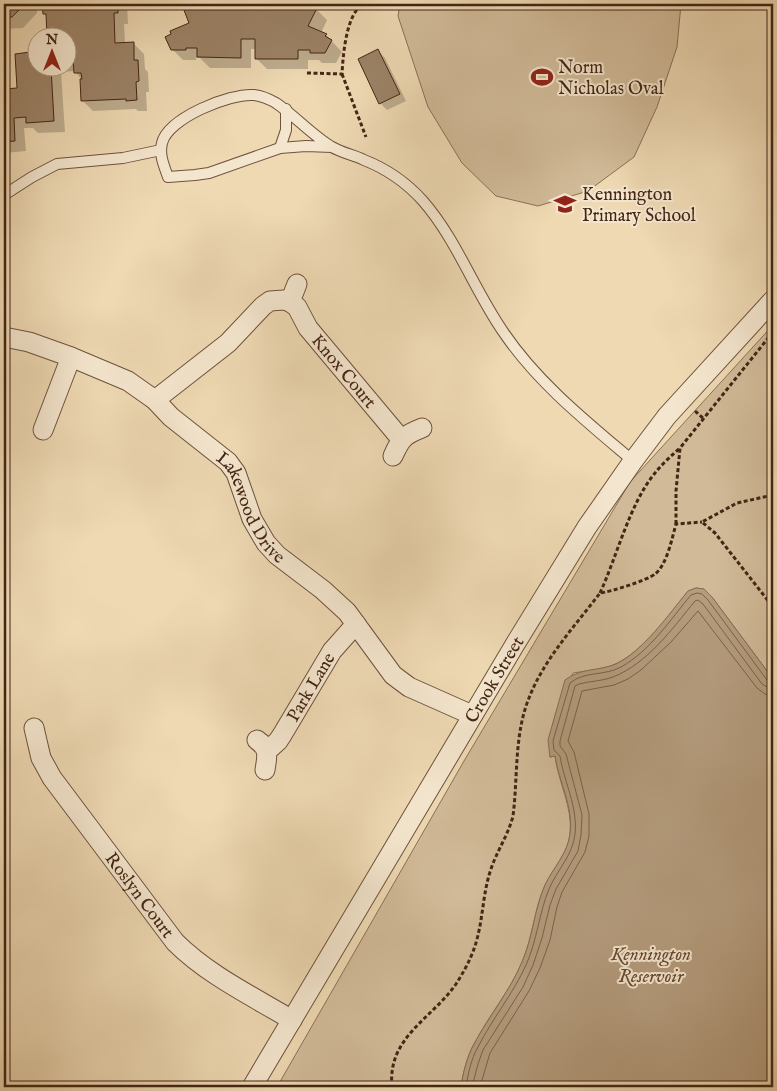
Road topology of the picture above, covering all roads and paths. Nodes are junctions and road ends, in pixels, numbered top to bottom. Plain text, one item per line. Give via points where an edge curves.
1 (363, 4) edge
2 (307, 73) dead end
3 (342, 74) junction
4 (286, 109) junction
5 (366, 137) dead end
6 (332, 147) junction
7 (280, 148) junction
8 (161, 150) junction
9 (4, 195) edge
10 (773, 300) edge
11 (773, 332) edge
12 (4, 337) edge
13 (71, 357) junction
14 (155, 400) junction
15 (422, 428) dead end
16 (42, 432) dead end
17 (680, 448) junction
18 (633, 461) junction
19 (773, 495) edge
20 (702, 522) junction
21 (676, 524) junction
22 (600, 593) junction
23 (773, 607) edge
24 (356, 624) junction
25 (472, 715) junction
26 (34, 728) dead end
27 (264, 770) dead end
28 (292, 1020) junction
29 (252, 1087) edge
30 (392, 1087) edge

1 - 3 path via 351,22 344,43
2 - 3 path
3 - 5 path
4 - 6 lane
4 - 7 lane via 286,130
4 - 8 lane via 253,95 229,98 176,124 167,132
6 - 7 lane
6 - 18 lane via 397,177 423,201 450,238 513,347 544,382
7 - 8 lane via 209,173 168,177
8 - 9 lane via 123,158 57,164
10 - 18 street, Crook Street via 667,416
11 - 17 path
12 - 13 street, Lakewood Drive
13 - 14 street, Lakewood Drive via 128,381
13 - 16 street
14 - 15 street, Knox Court via 228,343 263,306 293,293 296,307 308,328 397,447 409,433
14 - 24 street, Lakewood Drive via 228,462 236,473 252,519 266,543 335,601
17 - 21 path
17 - 22 path via 654,473 645,487
18 - 25 street, Crook Street via 587,527
19 - 20 path via 737,503
20 - 21 path
20 - 23 path via 715,533
21 - 22 path via 655,575
22 - 30 path via 554,653 528,698 520,731 514,816 490,870 477,939 455,985 403,1042 393,1065
24 - 25 street, Lakewood Drive via 401,682
24 - 27 street, Park Lane via 332,651 278,741 262,746
25 - 28 street, Crook Street
26 - 28 street, Roslyn Court via 41,758 52,778 175,942 208,970
28 - 29 street, Crook Street

